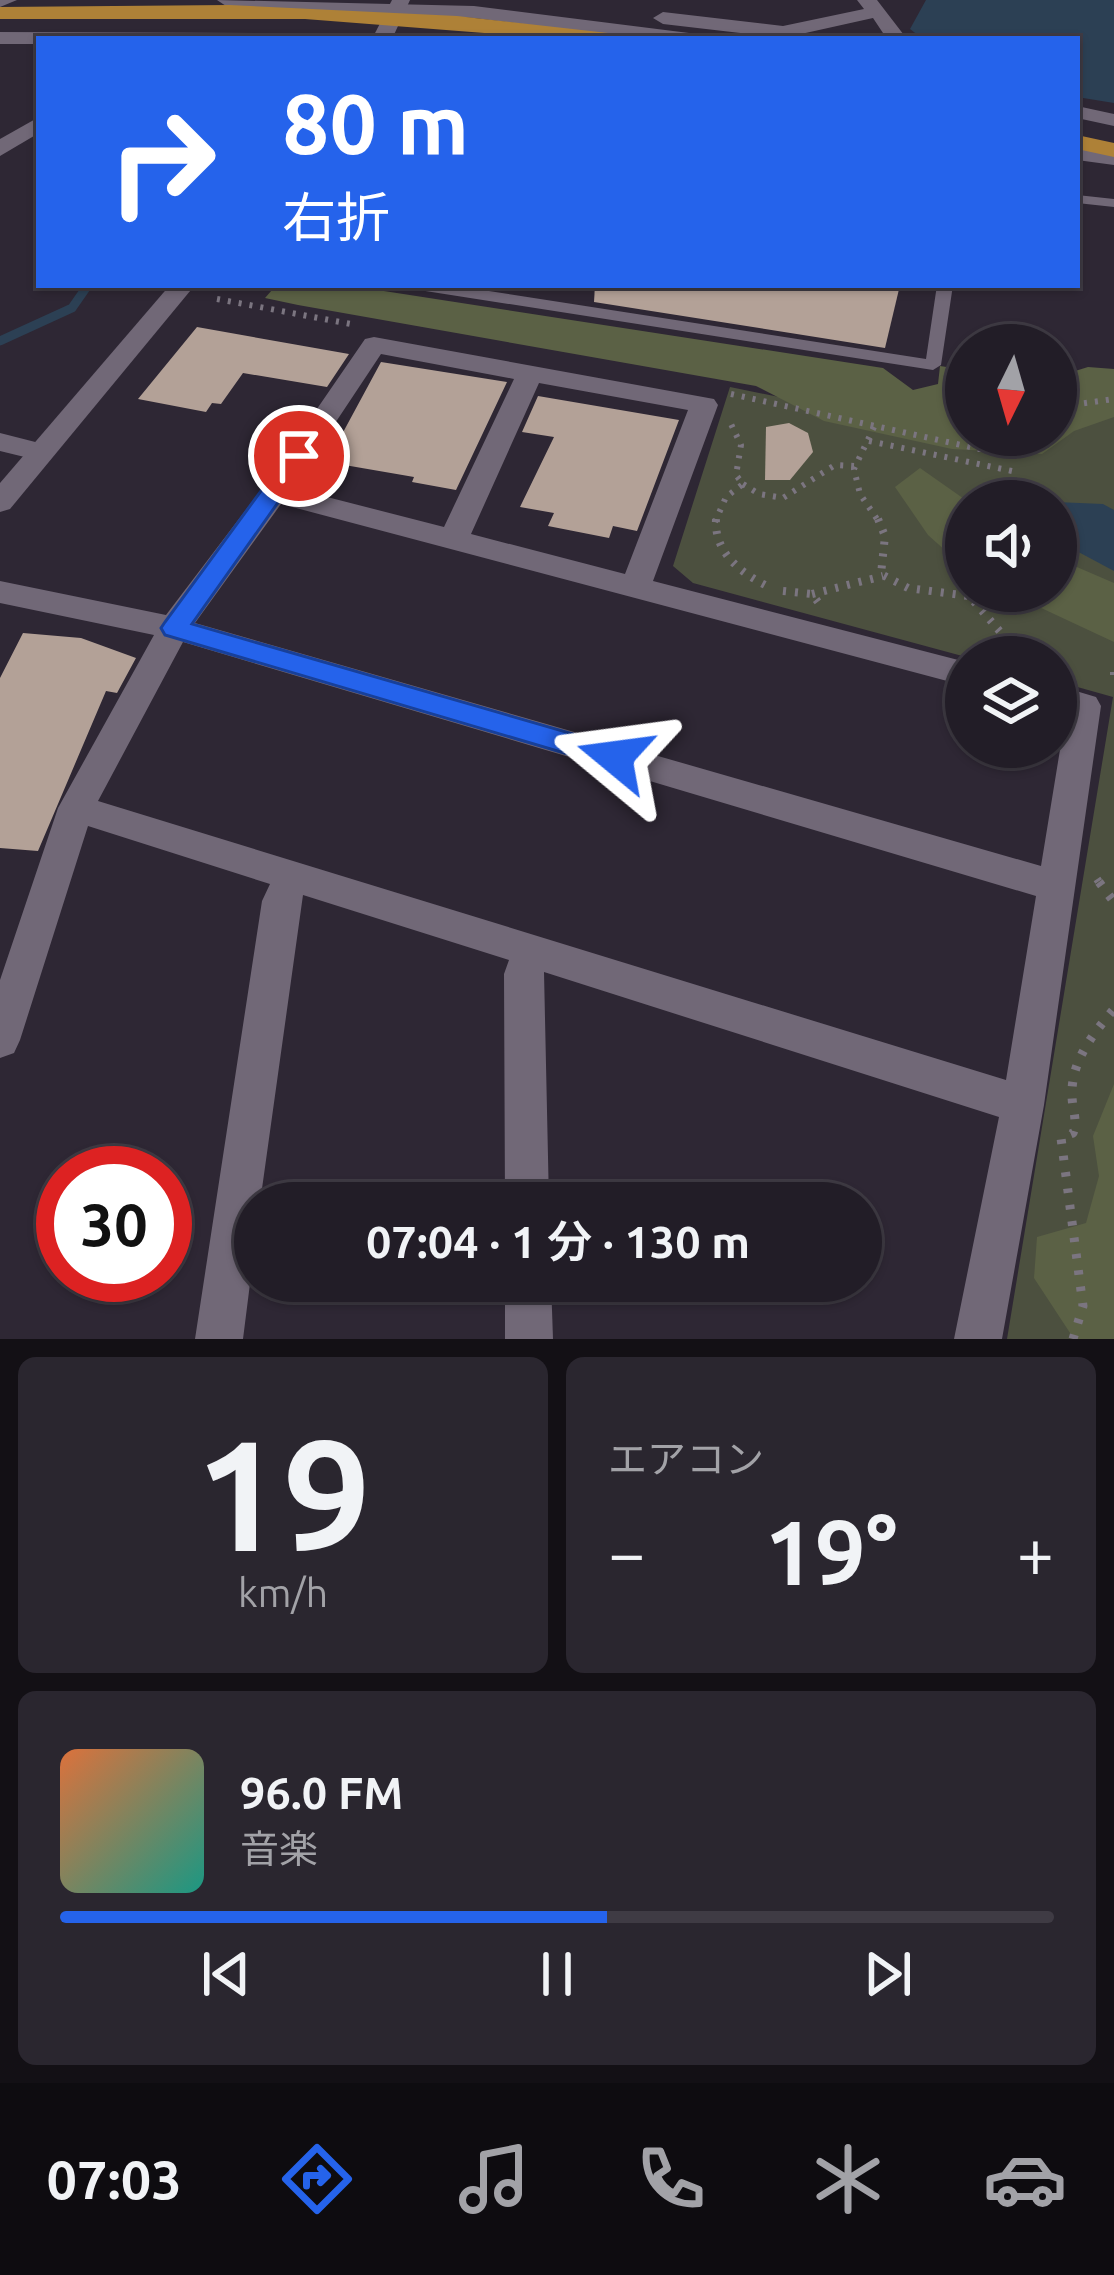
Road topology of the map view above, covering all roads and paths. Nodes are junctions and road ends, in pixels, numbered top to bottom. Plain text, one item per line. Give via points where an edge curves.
1 (226, 0) edge
2 (399, 3) edge
3 (870, 6) edge
4 (0, 13) edge
5 (319, 20) junction
6 (555, 23) junction
7 (0, 26) edge
8 (446, 28) junction
9 (383, 36) edge
10 (477, 36) edge
11 (564, 36) edge
12 (664, 36) edge
13 (896, 36) edge
14 (0, 38) edge
15 (36, 38) edge
16 (1080, 113) edge
17 (1114, 120) edge
18 (36, 125) edge
19 (1080, 126) edge
20 (1114, 132) edge
21 (1080, 143) edge
22 (0, 149) edge
23 (1080, 153) edge
24 (1114, 154) edge
25 (1080, 199) edge
26 (1114, 203) edge
27 (180, 288) edge
28 (438, 288) edge
29 (945, 288) edge
30 (530, 373) junction
31 (1114, 399) edge
32 (1077, 404) edge
33 (700, 413) junction
34 (874, 427) dead end
35 (869, 441) junction
36 (0, 442) edge
37 (41, 452) junction
38 (854, 466) junction
39 (1013, 480) edge
40 (743, 484) junction
41 (274, 493) junction
42 (0, 502) edge
43 (453, 541) junction
44 (883, 576) junction
45 (636, 586) junction
46 (0, 592) edge
47 (812, 594) junction
48 (830, 608) dead end
49 (174, 628) junction
50 (1004, 636) edge
51 (945, 668) edge
52 (1077, 704) edge
53 (1077, 753) edge
54 (1075, 768) edge
55 (76, 808) junction
56 (292, 879) junction
57 (1057, 886) junction
58 (530, 951) junction
59 (1114, 1009) edge
60 (0, 1040) edge
61 (1023, 1105) junction
62 (527, 1182) edge
63 (529, 1302) edge
64 (219, 1339) edge
65 (529, 1339) edge
66 (978, 1339) edge
67 (1073, 1339) edge

1 - 2 street
2 - 6 street
2 - 9 street
3 - 6 street via 783,32 580,7
3 - 13 street
4 - 5 main road
5 - 7 main road
5 - 8 main road
6 - 12 street
8 - 10 main road
8 - 11 main road
14 - 15 street
16 - 17 street
18 - 22 street
19 - 20 main road
21 - 24 main road
23 - 24 street
25 - 26 lane
27 - 37 street
28 - 29 lane via 933,365
30 - 33 street via 704,405
30 - 41 street via 374,345
30 - 43 street
31 - 32 path
33 - 40 path via 723,418 737,433
33 - 45 street
34 - 35 path
35 - 38 path
35 - 39 path via 1012,471
36 - 37 street
37 - 42 street
38 - 40 path via 826,469 790,498
38 - 44 path via 886,534
40 - 47 path via 717,512 729,563 764,586
41 - 43 street
41 - 49 street
43 - 45 street
44 - 47 path
44 - 50 path via 908,588 969,596
45 - 51 street
46 - 49 street
47 - 48 path
49 - 55 street
49 - 57 street
52 - 53 street via 1084,706
54 - 57 street
55 - 56 street
55 - 60 street
56 - 58 street
56 - 64 street via 281,901
57 - 61 street
58 - 61 street
58 - 62 street
59 - 67 path via 1078,1051 1069,1100 1077,1122 1061,1138 1083,1306
61 - 66 street
63 - 65 street

